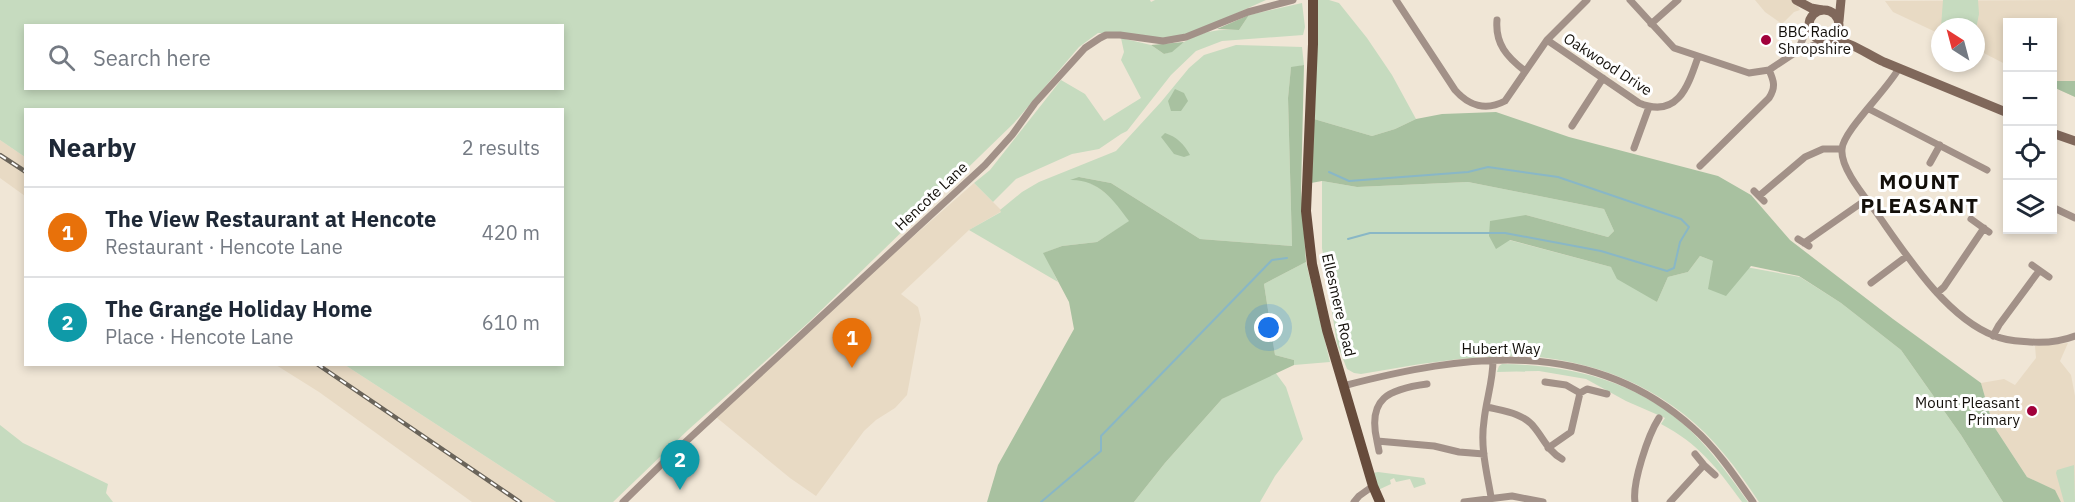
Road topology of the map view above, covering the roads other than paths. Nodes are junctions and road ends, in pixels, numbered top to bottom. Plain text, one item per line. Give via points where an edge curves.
1 (1293, 0) edge
2 (1312, 0) edge
3 (1396, 0) edge
4 (1587, 0) edge
5 (1630, 0) edge
6 (1678, 0) edge
7 (1796, 0) edge
8 (1835, 0) edge
9 (1841, 0) edge
10 (1822, 10) junction
11 (1497, 20) dead end
12 (1839, 22) junction
13 (1651, 24) junction
14 (1808, 26) junction
15 (1496, 31) junction
16 (1487, 32) dead end
17 (1547, 40) junction
18 (1828, 40) junction
19 (1856, 46) junction
20 (1796, 52) junction
21 (1698, 57) junction
22 (1899, 68) junction
23 (1769, 70) junction
24 (1525, 71) junction
25 (1603, 78) junction
26 (1649, 107) junction
27 (1869, 109) junction
28 (2003, 111) edge
29 (1572, 126) dead end
30 (2057, 135) edge
31 (2075, 141) edge
32 (1940, 145) junction
33 (1634, 148) dead end
34 (1842, 149) junction
35 (1983, 158) dead end
36 (1930, 163) dead end
37 (1705, 164) dead end
38 (1978, 165) junction
39 (1987, 170) dead end
40 (1759, 196) dead end
41 (1867, 199) junction
42 (2057, 207) edge
43 (2075, 218) edge
44 (1971, 219) dead end
45 (1804, 243) dead end
46 (1907, 256) junction
47 (2032, 265) dead end
48 (2039, 271) junction
49 (2049, 277) dead end
50 (1870, 283) dead end
51 (1937, 293) junction
52 (1993, 336) junction
53 (2075, 336) edge
54 (1493, 360) junction
55 (1545, 382) dead end
56 (1427, 384) dead end
57 (1343, 386) junction
58 (1580, 393) junction
59 (1607, 394) dead end
60 (1487, 407) junction
61 (1659, 418) dead end
62 (1377, 441) junction
63 (1548, 448) junction
64 (1379, 452) dead end
65 (1484, 454) junction
66 (1695, 454) dead end
67 (1562, 459) dead end
68 (1704, 465) junction
69 (1715, 475) dead end
70 (1373, 486) junction
71 (1491, 497) junction
72 (623, 502) edge
73 (1354, 502) edge
74 (1380, 502) edge
75 (1467, 502) edge
76 (1543, 502) edge
77 (1635, 502) edge
78 (1670, 502) edge
79 (1753, 502) edge

1 - 72 street, Hencote Lane via 1248,12 1186,37 1163,41 1106,35 1085,48 985,165
2 - 57 main road, Ellesmere Road via 1306,211 1317,292
3 - 24 street via 1463,99 1474,105 1495,106 1505,101
4 - 17 street
5 - 13 street
6 - 13 street
7 - 10 street
7 - 14 street
8 - 10 street
9 - 12 street
10 - 12 street via 1835,14
10 - 14 street via 1812,15
11 - 15 street
12 - 18 street via 1837,33
12 - 19 street
13 - 21 street via 1674,48
14 - 18 street via 1813,36
14 - 20 street
15 - 16 street
15 - 24 street via 1502,49
17 - 24 street
17 - 25 street, Oakwood Drive
18 - 19 street
18 - 20 street
19 - 22 street
20 - 23 street
21 - 23 street via 1749,73
21 - 26 street, Oakwood Drive via 1683,94 1668,105
22 - 27 street
22 - 28 street
23 - 37 street via 1774,83 1769,98
25 - 26 street, Oakwood Drive
25 - 29 street
26 - 33 street via 1641,141
27 - 32 street
27 - 34 street via 1848,134
30 - 31 street
32 - 36 street
32 - 38 street
34 - 40 street via 1823,149 1805,157
34 - 41 street via 1844,163
35 - 38 street
38 - 39 street
41 - 45 street
41 - 46 street
42 - 43 street
44 - 51 street via 1986,230
46 - 50 street
46 - 51 street
47 - 48 street
48 - 49 street
48 - 52 street
51 - 52 street
52 - 53 street via 2043,342
54 - 57 street, Hubert Way via 1422,366
54 - 60 street
54 - 79 street, Hubert Way via 1568,365 1611,377 1643,392 1694,429
55 - 58 street via 1566,385
56 - 62 street via 1388,393 1374,418
57 - 70 main road, Ellesmere Road
58 - 59 street via 1587,389
58 - 63 street via 1571,432
60 - 63 street via 1528,421
60 - 65 street
61 - 77 street via 1646,445
62 - 64 street
62 - 65 street
63 - 67 street
65 - 71 street
66 - 68 street
68 - 69 street
68 - 78 street
70 - 73 street
70 - 74 main road, Ellesmere Road
71 - 75 street
71 - 76 street via 1526,497

